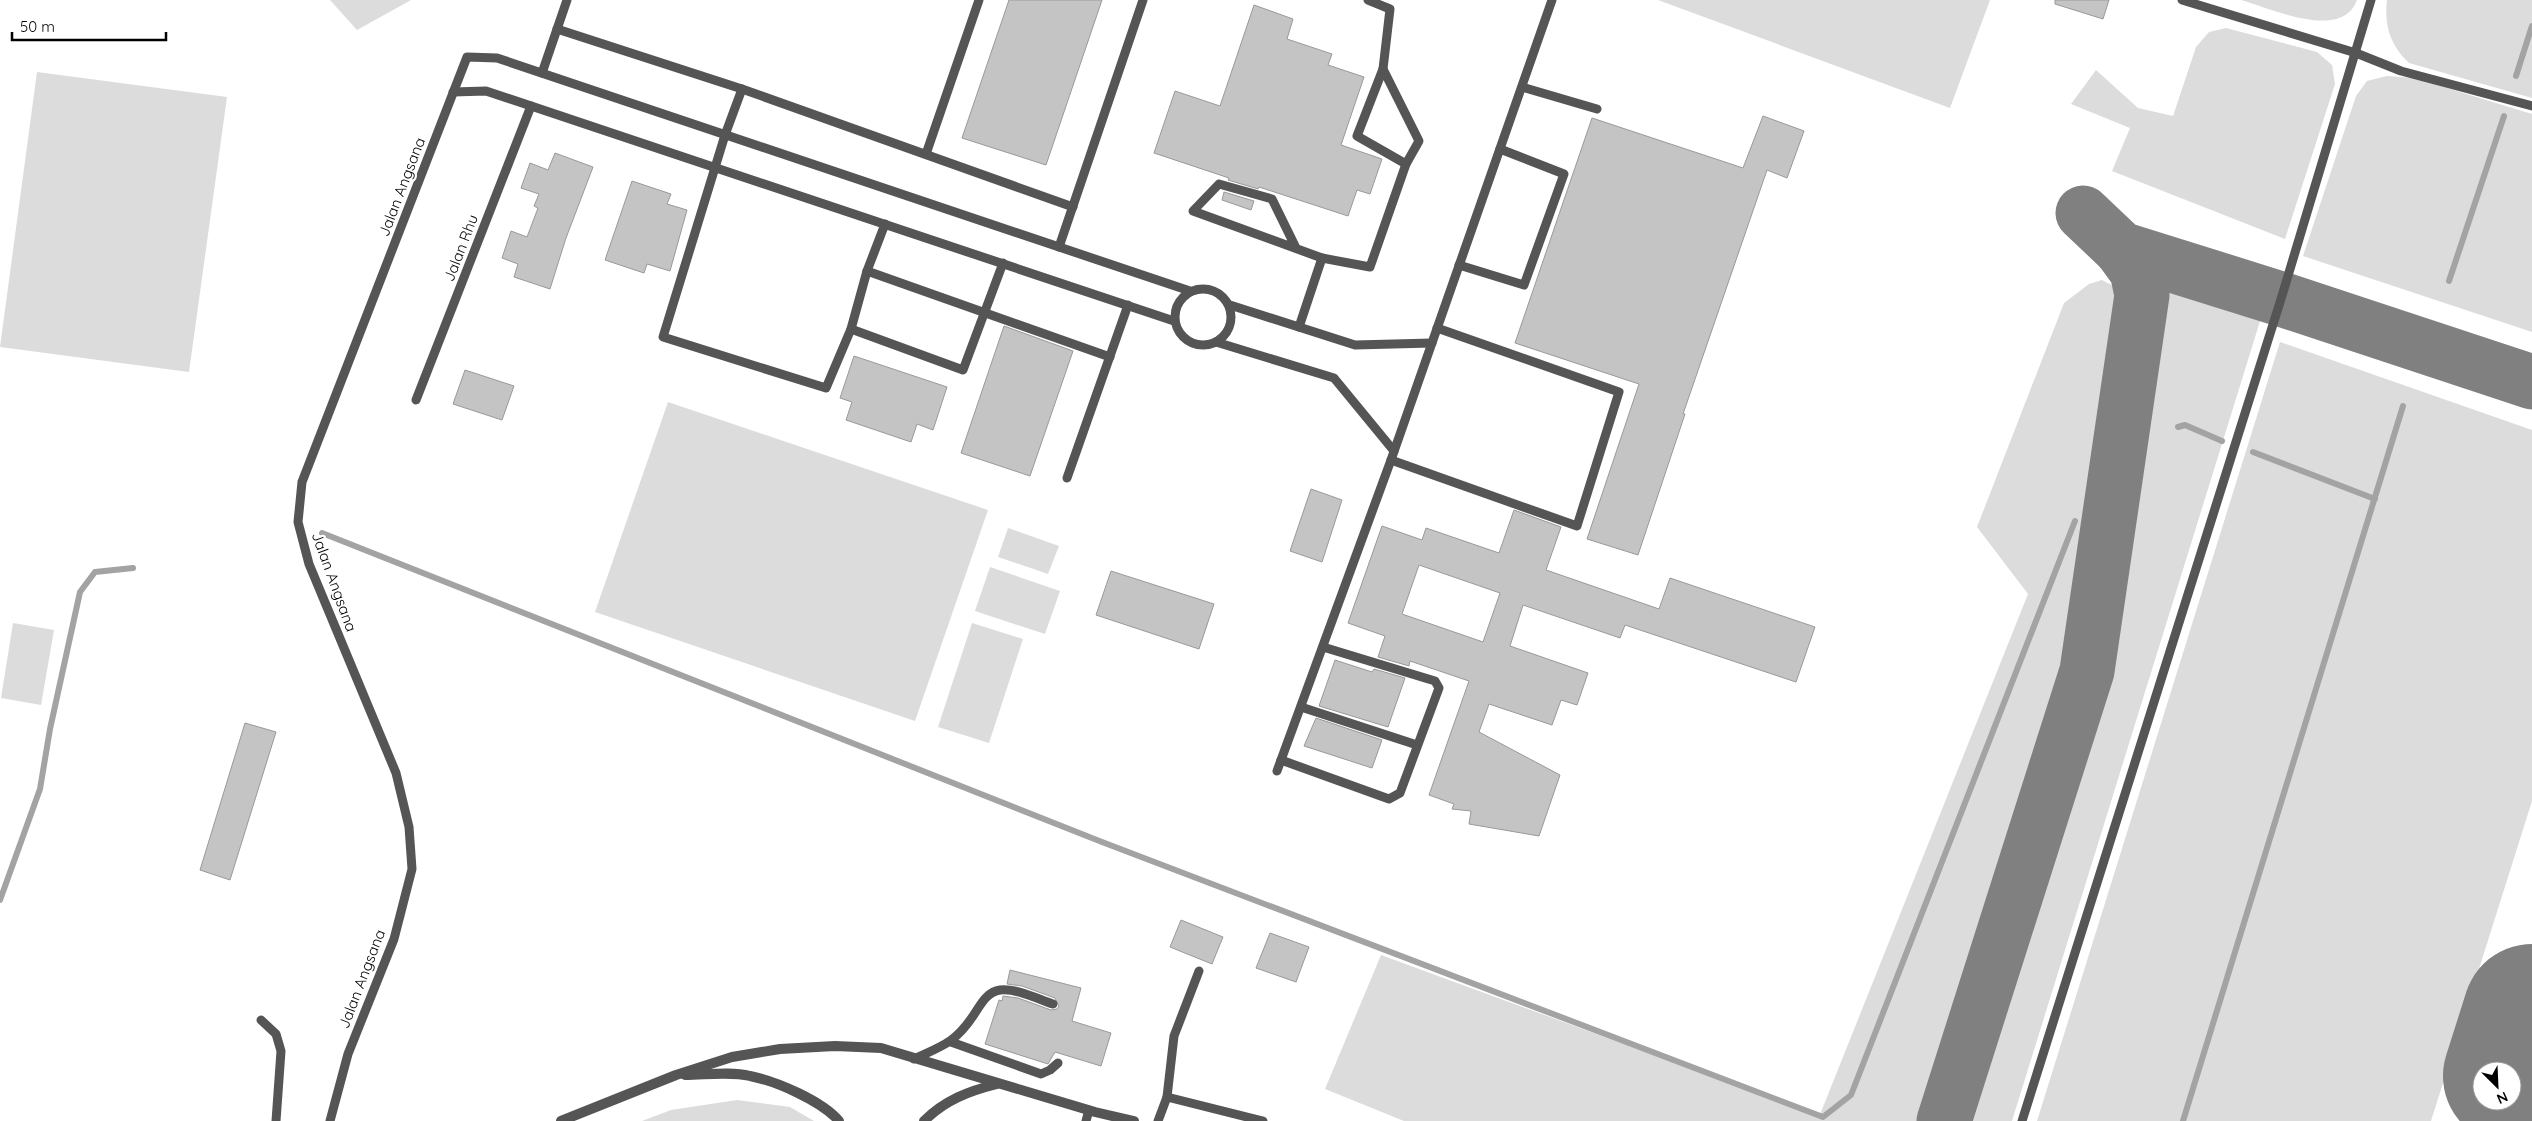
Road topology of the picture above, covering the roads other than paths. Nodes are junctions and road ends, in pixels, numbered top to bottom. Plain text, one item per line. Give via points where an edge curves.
1 (567, 0) edge
2 (979, 0) edge
3 (1143, 0) edge
4 (1368, 0) edge
5 (1552, 0) edge
6 (2182, 0) edge
7 (2371, 0) edge
8 (557, 29) junction
9 (2356, 53) junction
10 (1383, 69) junction
11 (542, 73) junction
12 (1522, 87) junction
13 (742, 89) junction
14 (453, 92) junction
15 (531, 106) junction
16 (2532, 106) edge
17 (1597, 109) dead end
18 (725, 135) junction
19 (1500, 149) junction
20 (926, 154) junction
21 (1406, 164) junction
22 (715, 166) junction
23 (1073, 207) junction
24 (885, 224) junction
25 (1059, 247) junction
26 (1296, 248) junction
27 (1322, 258) junction
28 (1003, 263) junction
29 (1459, 265) junction
30 (867, 271) junction
31 (1190, 291) junction
32 (1128, 306) junction
33 (1230, 306) junction
34 (986, 313) junction
35 (1174, 321) junction
36 (1299, 328) junction
37 (1437, 328) junction
38 (851, 329) junction
39 (1216, 342) junction
40 (1432, 342) junction
41 (1110, 357) junction
42 (416, 400) dead end
43 (1392, 455) junction
44 (1067, 478) dead end
45 (1323, 647) junction
46 (1301, 707) junction
47 (1417, 745) junction
48 (1281, 760) junction
49 (1277, 771) dead end
50 (1199, 971) dead end
51 (1053, 1004) dead end
52 (261, 1020) dead end
53 (951, 1042) junction
54 (914, 1059) junction
55 (1058, 1063) dead end
56 (676, 1075) junction
57 (997, 1084) junction
58 (1166, 1097) junction
59 (1089, 1110) junction
60 (276, 1121) edge
61 (330, 1121) edge
62 (561, 1121) edge
63 (839, 1121) edge
64 (924, 1121) edge
65 (1086, 1121) edge
66 (1134, 1121) edge
67 (1158, 1121) edge
68 (1263, 1121) edge
69 (2022, 1121) edge

1 - 8 lane
2 - 20 lane
3 - 23 lane
4 - 10 lane via 1390,9
5 - 12 lane
6 - 9 lane
7 - 9 lane
8 - 11 lane
8 - 13 lane
9 - 16 lane via 2401,71
9 - 69 lane
10 - 21 lane via 1418,141
10 - 21 lane via 1357,136
11 - 14 lane, Jalan Angsana via 497,58 467,57
11 - 18 lane
12 - 17 lane
12 - 19 lane
13 - 18 lane
13 - 20 lane
14 - 15 lane via 486,90
14 - 61 lane, Jalan Angsana via 302,482 298,522 310,564 396,773 409,827 412,869 394,939 348,1054
15 - 22 lane
15 - 42 lane, Jalan Rhu
18 - 22 lane
18 - 25 lane
19 - 29 lane
19 - 29 lane via 1564,174 1524,285
20 - 23 lane
21 - 27 lane via 1370,267
22 - 24 lane
22 - 38 lane via 664,337 826,388
23 - 25 lane
24 - 28 lane
24 - 30 lane
25 - 31 lane
26 - 26 lane via 1272,199 1219,184 1192,211
26 - 27 lane
27 - 36 lane
28 - 32 lane
28 - 34 lane
29 - 37 lane
30 - 34 lane
30 - 38 lane
31 - 33 lane via 1205,288 1220,293
31 - 35 lane via 1177,304
32 - 35 lane
32 - 41 lane
33 - 36 lane
33 - 39 lane via 1232,320 1227,333
34 - 38 lane via 964,370
34 - 41 lane
35 - 39 lane via 1182,337 1198,345
36 - 40 lane via 1355,345
37 - 40 lane
37 - 43 lane via 1619,392 1577,526
39 - 43 lane via 1334,378
40 - 43 lane
41 - 44 lane
43 - 45 lane
45 - 46 lane
45 - 47 lane via 1435,681 1439,688
46 - 47 lane
46 - 48 lane
47 - 48 lane via 1400,792 1389,799
48 - 49 lane
50 - 58 lane via 1174,1036
51 - 53 lane via 1009,990 998,990 986,997
52 - 60 lane via 276,1034 281,1051
53 - 54 lane
53 - 55 lane via 1041,1074
54 - 56 street via 881,1048 789,1049 732,1057
54 - 57 street
56 - 62 street
56 - 63 street via 750,1075 809,1097
57 - 59 street
57 - 64 street via 950,1100
58 - 67 lane
58 - 68 lane
59 - 65 lane
59 - 66 street

